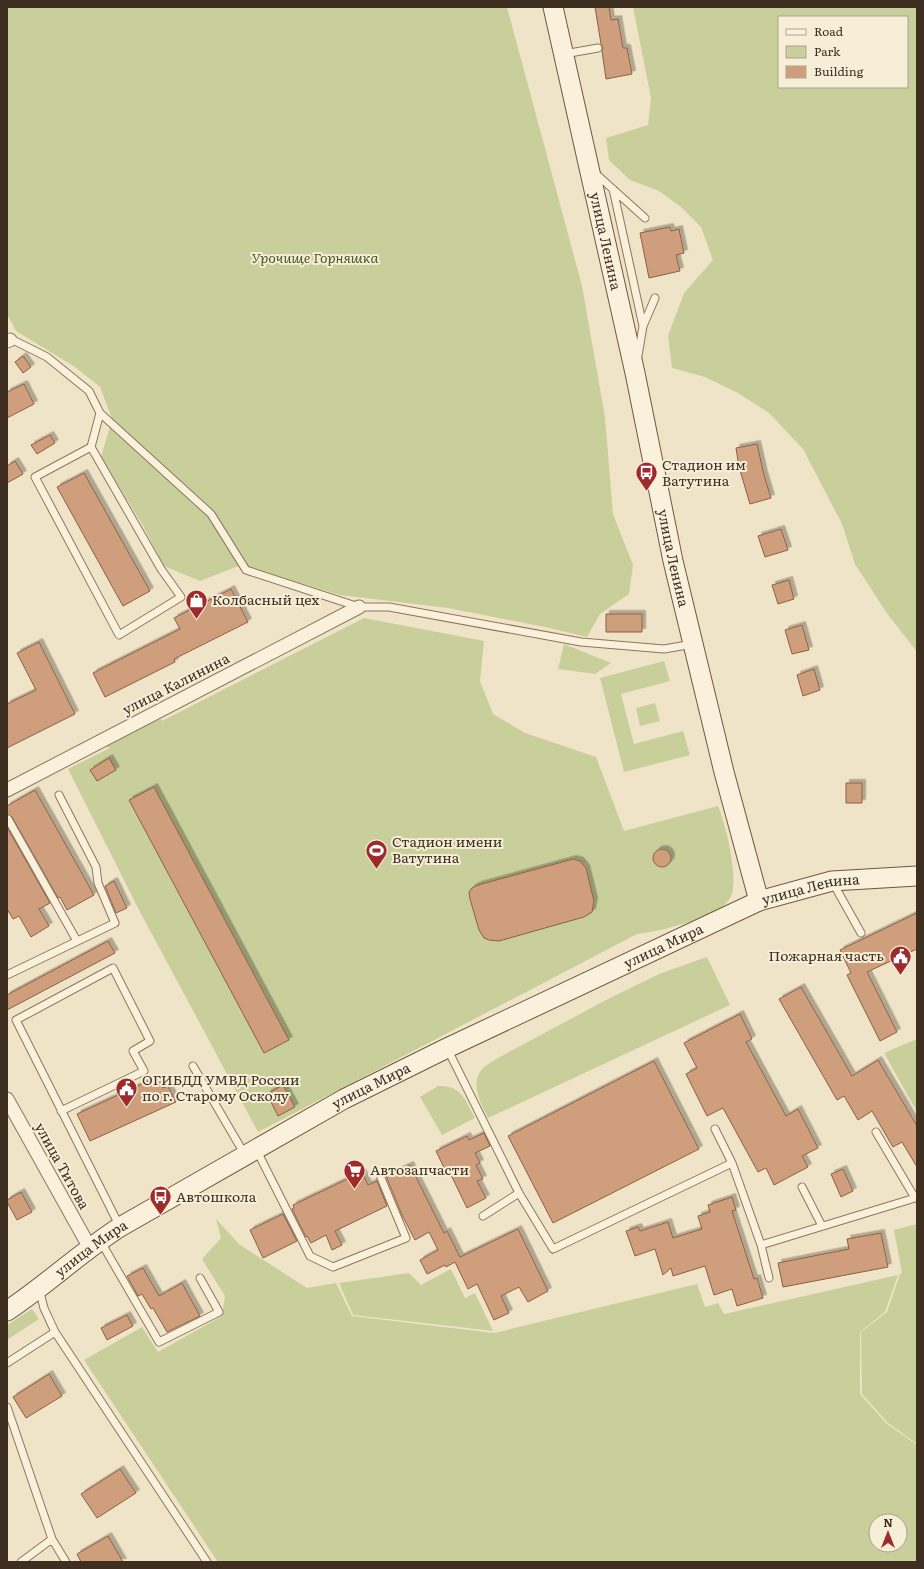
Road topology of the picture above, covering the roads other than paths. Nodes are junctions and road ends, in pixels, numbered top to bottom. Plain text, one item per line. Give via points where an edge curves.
1 (553, 7) edge
2 (598, 48) dead end
3 (564, 54) junction
4 (589, 167) junction
5 (613, 189) junction
6 (645, 218) dead end
7 (655, 298) dead end
8 (642, 326) junction
9 (8, 339) edge
10 (635, 373) junction
11 (100, 412) junction
12 (91, 448) junction
13 (359, 607) junction
14 (693, 644) junction
15 (7, 790) edge
16 (59, 795) dead end
17 (8, 819) dead end
18 (917, 876) edge
19 (832, 881) junction
20 (758, 901) junction
21 (861, 933) dead end
22 (77, 941) junction
23 (7, 975) edge
24 (447, 1048) junction
25 (193, 1066) dead end
26 (7, 1099) edge
27 (61, 1111) junction
28 (715, 1130) dead end
29 (876, 1132) dead end
30 (251, 1152) junction
31 (732, 1163) junction
32 (381, 1178) dead end
33 (802, 1187) dead end
34 (519, 1193) junction
35 (483, 1216) dead end
36 (822, 1226) junction
37 (120, 1227) junction
38 (95, 1244) junction
39 (761, 1245) junction
40 (200, 1278) dead end
41 (770, 1278) dead end
42 (39, 1288) junction
43 (7, 1311) edge
44 (55, 1332) junction
45 (7, 1363) edge
46 (7, 1407) edge
47 (52, 1540) junction
48 (21, 1562) edge
49 (66, 1562) edge
50 (207, 1562) edge

1 - 3 main road, улица Ленина
2 - 3 lane
3 - 4 main road, улица Ленина
4 - 5 lane
4 - 10 main road, улица Ленина
5 - 6 lane
5 - 8 lane
7 - 8 lane
8 - 10 lane
9 - 11 lane via 47,357 90,391
10 - 14 main road, улица Ленина via 673,561
11 - 12 lane
11 - 13 lane via 211,514 246,570
12 - 12 lane via 35,477 119,635 181,597 161,569
13 - 14 lane via 389,607 581,642 664,649
13 - 15 street, улица Калинина
14 - 20 main road, улица Ленина
16 - 22 lane via 96,867 98,883 115,923
17 - 22 lane
18 - 19 main road, улица Ленина
19 - 20 main road, улица Ленина
19 - 21 lane
20 - 24 main road, улица Мира
22 - 23 lane
24 - 30 main road, улица Мира via 344,1099
24 - 34 lane
25 - 30 lane
26 - 38 street, улица Титова
27 - 27 lane via 16,1020 113,968 150,1041 133,1051 144,1071
27 - 37 lane
28 - 31 lane
29 - 36 lane via 915,1198
30 - 32 lane via 310,1256 333,1267 406,1238
30 - 37 main road, улица Мира
31 - 34 lane via 553,1249
31 - 39 lane
33 - 36 lane
34 - 35 lane
36 - 39 lane
37 - 38 main road, улица Мира
38 - 40 lane via 159,1342 219,1312
38 - 42 main road, улица Мира
39 - 41 lane
42 - 43 main road, улица Мира
42 - 44 lane via 44,1308
44 - 45 lane
44 - 50 lane
46 - 47 lane
47 - 48 lane
47 - 49 lane

